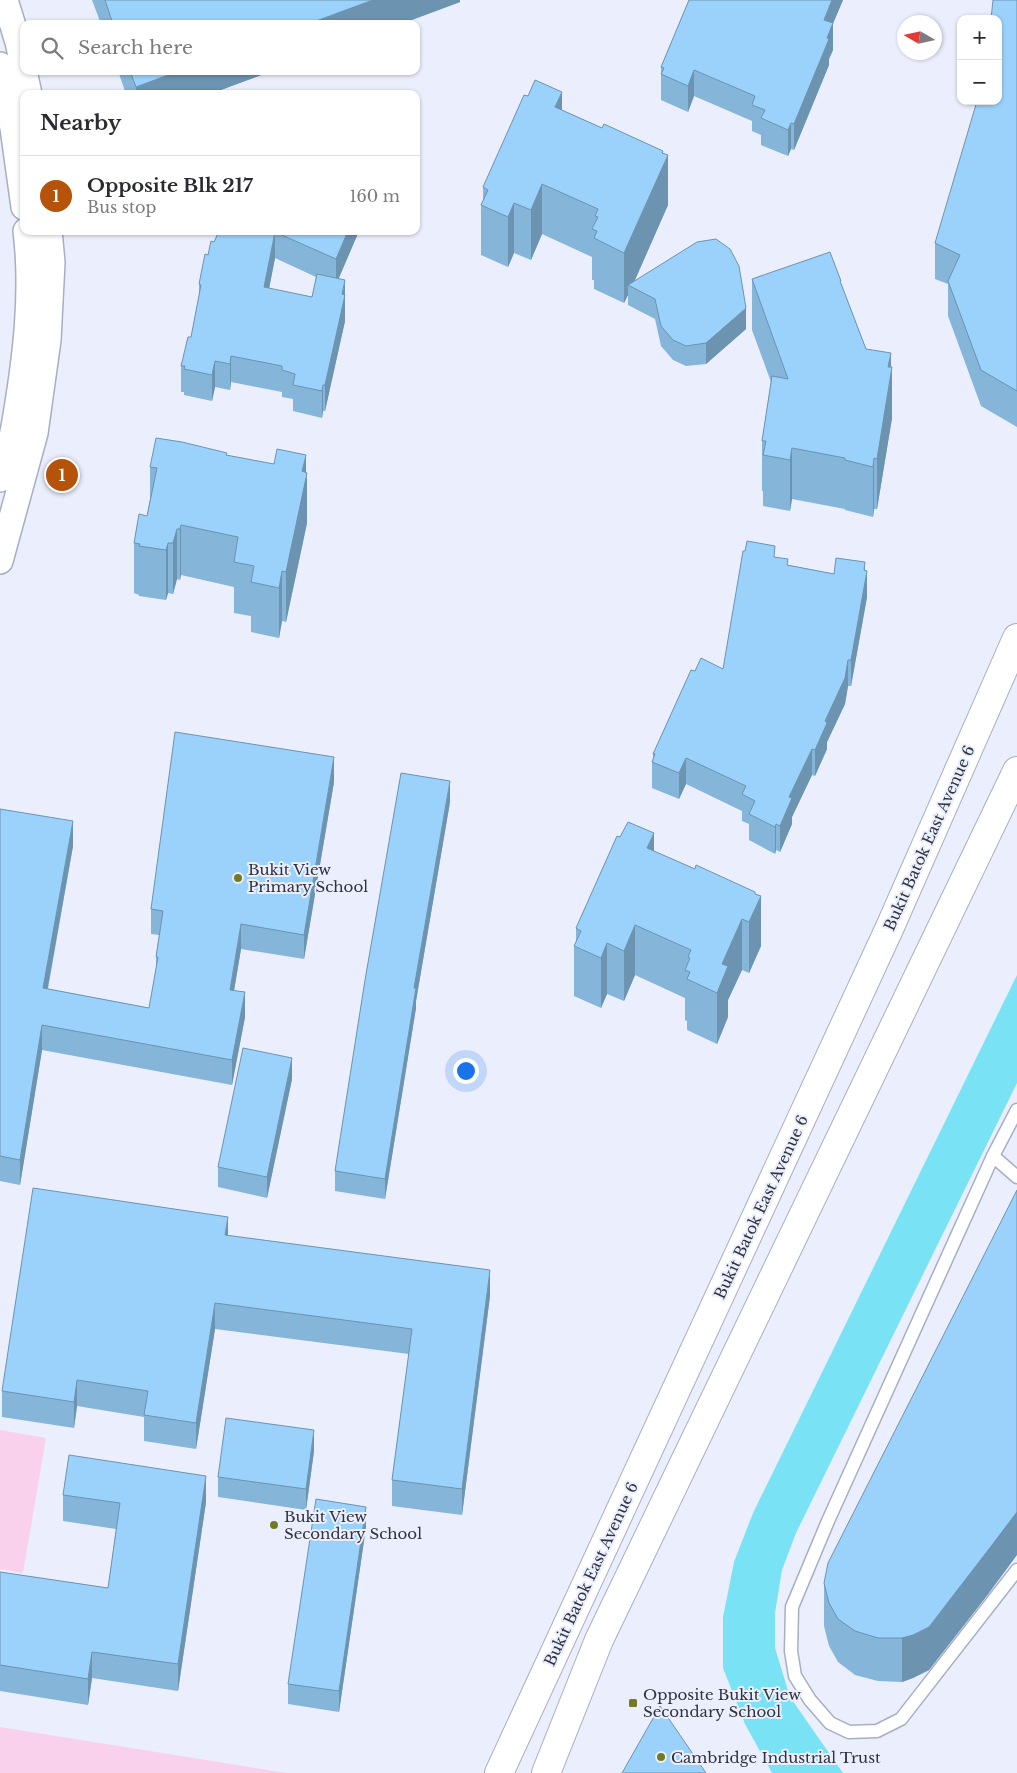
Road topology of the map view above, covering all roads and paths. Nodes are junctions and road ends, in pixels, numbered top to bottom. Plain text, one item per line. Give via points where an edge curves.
1 (5, 0) edge
2 (20, 52) edge
3 (0, 65) edge
4 (25, 75) edge
5 (28, 90) edge
6 (18, 127) edge
7 (20, 154) edge
8 (27, 235) edge
9 (49, 235) edge
10 (0, 479) edge
11 (0, 561) edge
12 (1017, 638) edge
13 (1017, 771) edge
14 (1017, 1110) edge
15 (993, 1156) junction
16 (1017, 1177) edge
17 (1017, 1570) edge
18 (499, 1773) edge
19 (546, 1773) edge

1 - 2 street
3 - 6 street
4 - 5 street
6 - 7 street
8 - 10 street via 30,262 26,338 14,428
9 - 11 street via 52,262 48,340 36,433
12 - 18 main road, Bukit Batok East Avenue 6 via 890,927
13 - 19 main road via 599,1640
14 - 15 lane
15 - 16 lane
15 - 17 lane via 828,1520 792,1607 791,1651 795,1676 830,1723 849,1732 877,1731 901,1718

